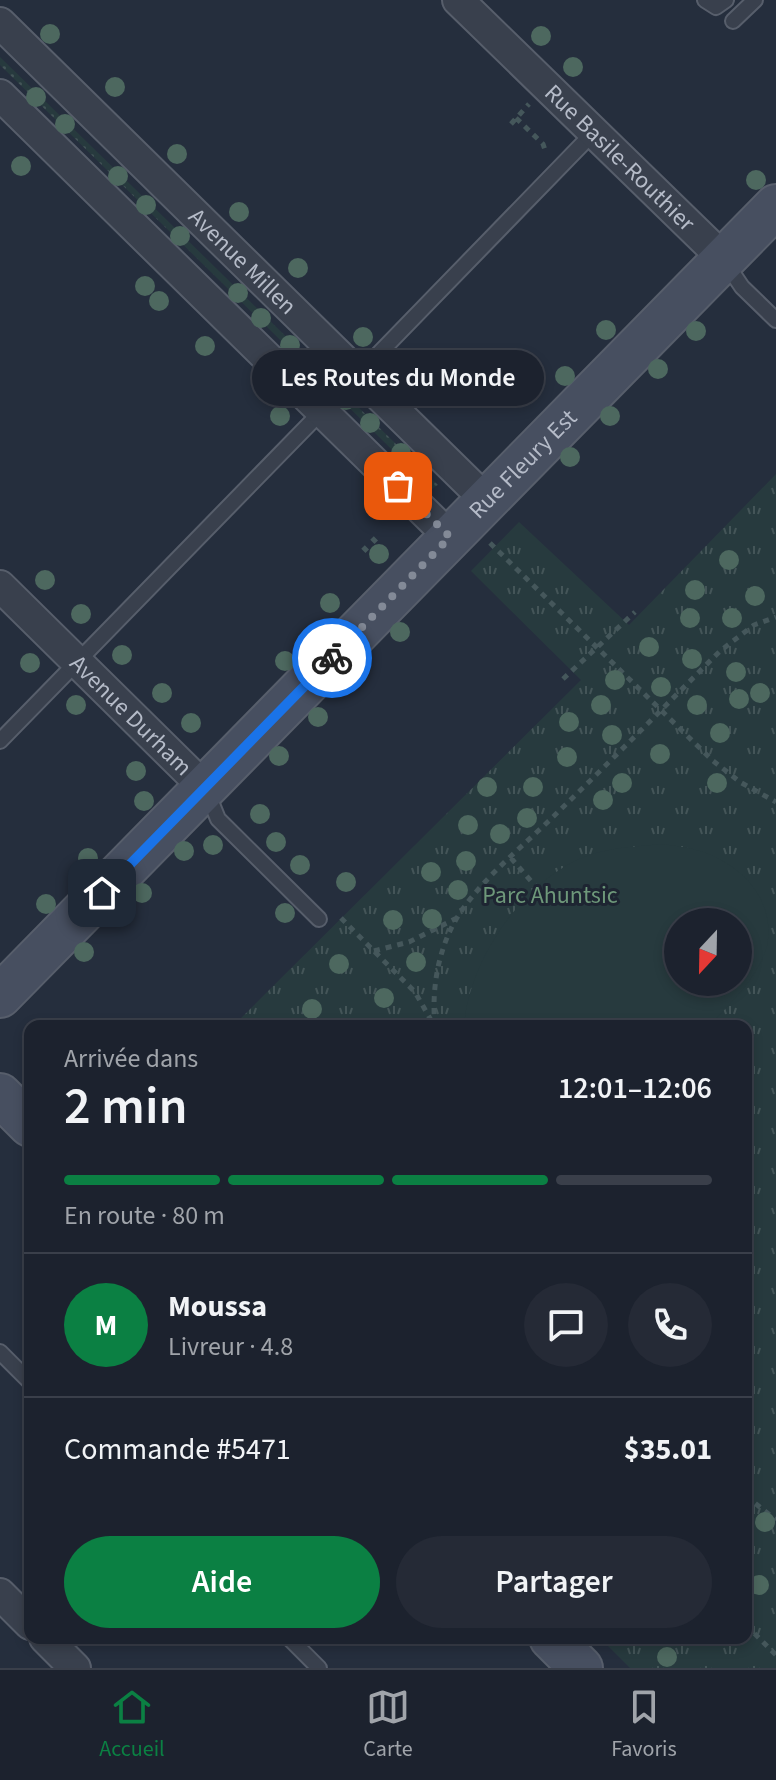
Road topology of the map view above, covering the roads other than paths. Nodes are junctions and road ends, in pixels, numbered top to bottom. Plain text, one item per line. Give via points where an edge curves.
1 (458, 0) edge
2 (705, 0) edge
3 (726, 0) edge
4 (755, 0) edge
5 (733, 21) dead end
6 (0, 23) edge
7 (0, 95) edge
8 (594, 132) junction
9 (776, 206) edge
10 (723, 258) junction
11 (776, 320) edge
12 (358, 375) junction
13 (322, 411) junction
14 (486, 500) junction
15 (470, 540) junction
16 (0, 586) edge
17 (77, 662) junction
18 (0, 741) edge
19 (205, 788) junction
20 (319, 919) dead end
21 (0, 996) edge
22 (0, 1095) edge
23 (24, 1119) edge
24 (0, 1352) edge
25 (24, 1376) edge
26 (0, 1594) edge
27 (24, 1618) edge
28 (51, 1644) edge
29 (295, 1644) edge
30 (557, 1644) edge
31 (75, 1668) edge
32 (319, 1668) edge
33 (581, 1668) edge

1 - 8 street, Rue Basile-Routhier
2 - 3 lane via 716,7
4 - 5 lane
6 - 12 street, Avenue Millen
7 - 13 street, Avenue Millen
8 - 10 street, Rue Basile-Routhier
8 - 12 lane
9 - 10 street, Rue Fleury Est
10 - 11 lane, Rue Basile-Routhier via 742,287
10 - 14 street, Rue Fleury Est
12 - 14 street, Avenue Millen
13 - 15 street, Avenue Millen
13 - 17 lane
14 - 15 street, Rue Fleury Est
15 - 19 street, Rue Fleury Est
16 - 17 street, Avenue Durham
17 - 18 lane
17 - 19 street, Avenue Durham
19 - 20 lane, Avenue Durham via 218,819
19 - 21 street, Rue Fleury Est
22 - 23 street
24 - 25 lane
26 - 27 street
28 - 31 street
29 - 32 lane
30 - 33 street

